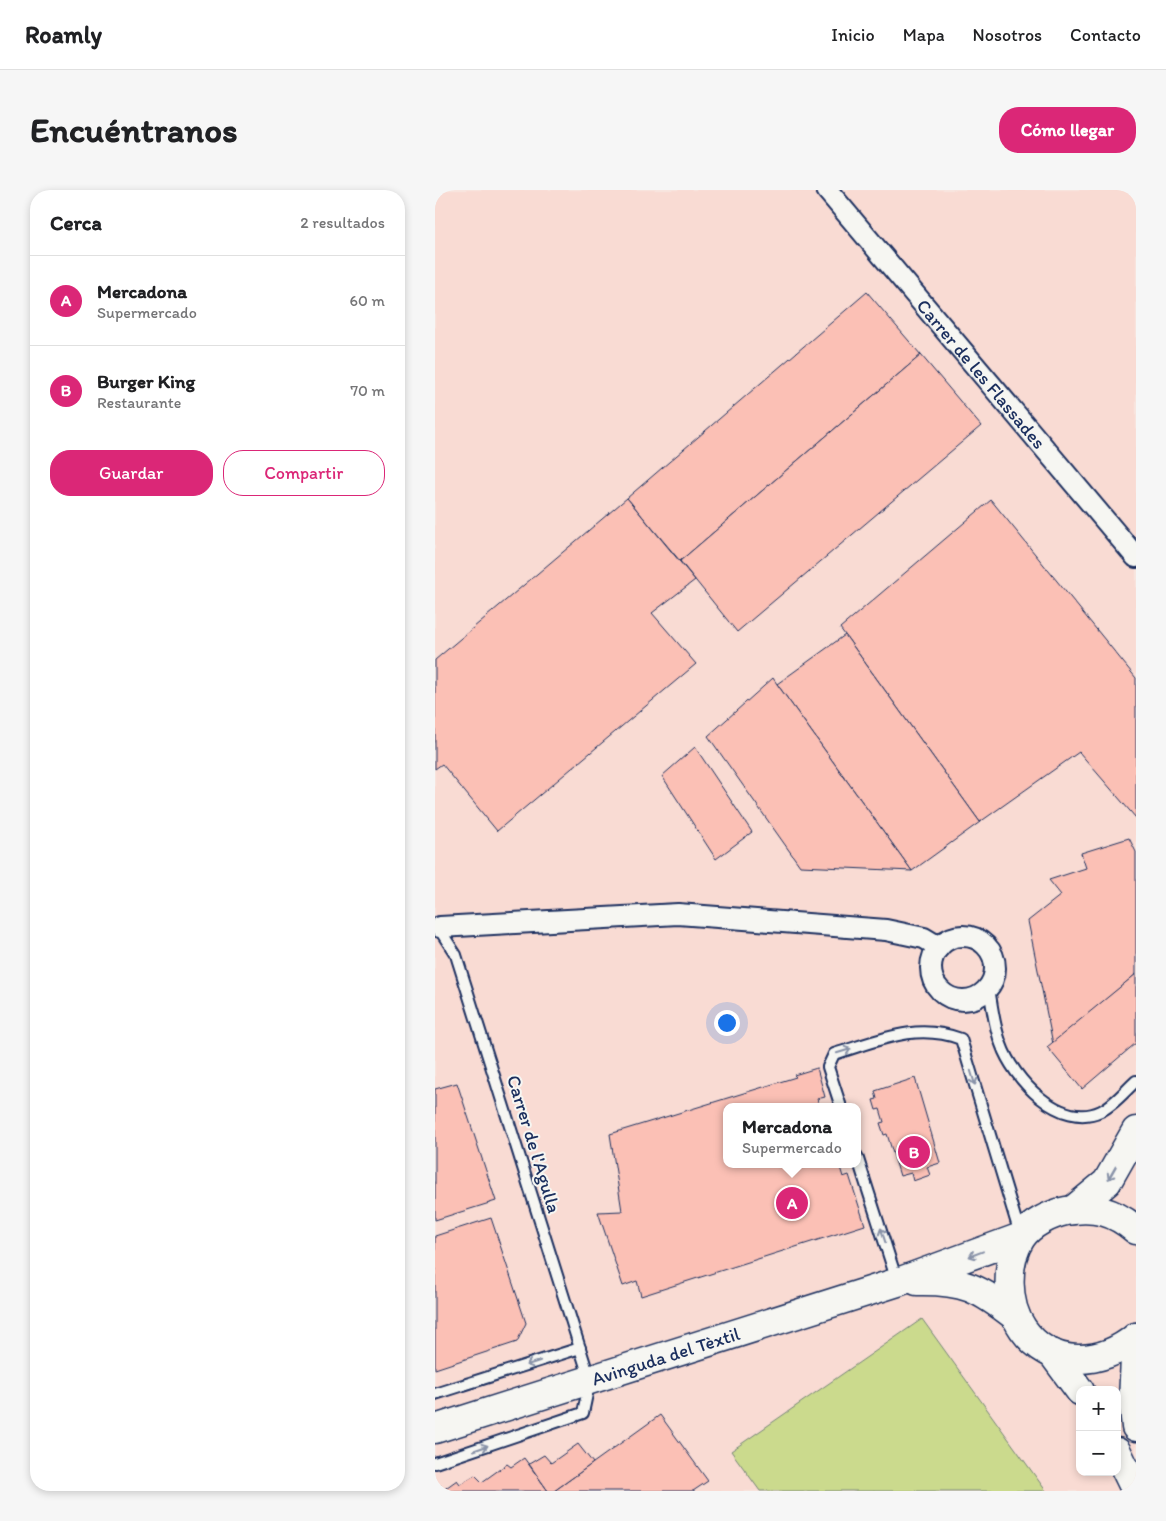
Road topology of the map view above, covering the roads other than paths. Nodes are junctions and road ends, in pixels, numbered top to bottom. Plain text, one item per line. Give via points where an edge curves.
1 (827, 190) edge
2 (1136, 557) edge
3 (437, 927) edge
4 (939, 946) junction
5 (989, 988) junction
6 (1136, 1082) edge
7 (840, 1103) edge
8 (1136, 1131) edge
9 (861, 1168) edge
10 (1073, 1210) junction
11 (1136, 1230) edge
12 (1021, 1237) junction
13 (898, 1282) junction
14 (1016, 1317) junction
15 (1136, 1337) edge
16 (580, 1348) junction
17 (1052, 1353) junction
18 (590, 1380) junction
19 (1076, 1386) edge
20 (435, 1394) edge
21 (1136, 1427) edge
22 (435, 1429) edge
23 (1121, 1461) edge
24 (435, 1463) edge
25 (1135, 1491) edge

1 - 2 street, Carrer de les Flassades
3 - 4 street via 678,914 886,930 924,938
3 - 16 lane, Carrer de l'Agulla via 456,954
4 - 5 street via 948,940 969,936 988,947 995,967
4 - 5 street via 931,965 934,980 943,993 951,998 972,999
5 - 6 lane via 1001,1044 1015,1069 1037,1096 1073,1115 1083,1116 1101,1110
7 -> 12 lane via 828,1067 834,1054 909,1031 942,1032 961,1039
8 -> 10 street via 1107,1182
13 -> 9 lane
10 - 11 street via 1092,1208 1107,1211
10 - 12 street, Avinguda del Tèxtil via 1053,1214
12 -> 13 street, Avinguda del Tèxtil
12 - 14 street via 1010,1273 1010,1293
13 - 14 street, Avinguda del Tèxtil via 947,1281 967,1285 992,1298
13 - 18 street, Avinguda del Tèxtil
14 - 17 street via 1036,1343
15 - 17 street via 1117,1351 1096,1359 1074,1359
15 - 21 street via 1133,1400
16 - 18 lane, Carrer de l'Agulla
16 -> 20 lane
17 - 19 street
18 - 22 street, Avinguda del Tèxtil
24 -> 18 lane via 583,1413
23 - 25 street

